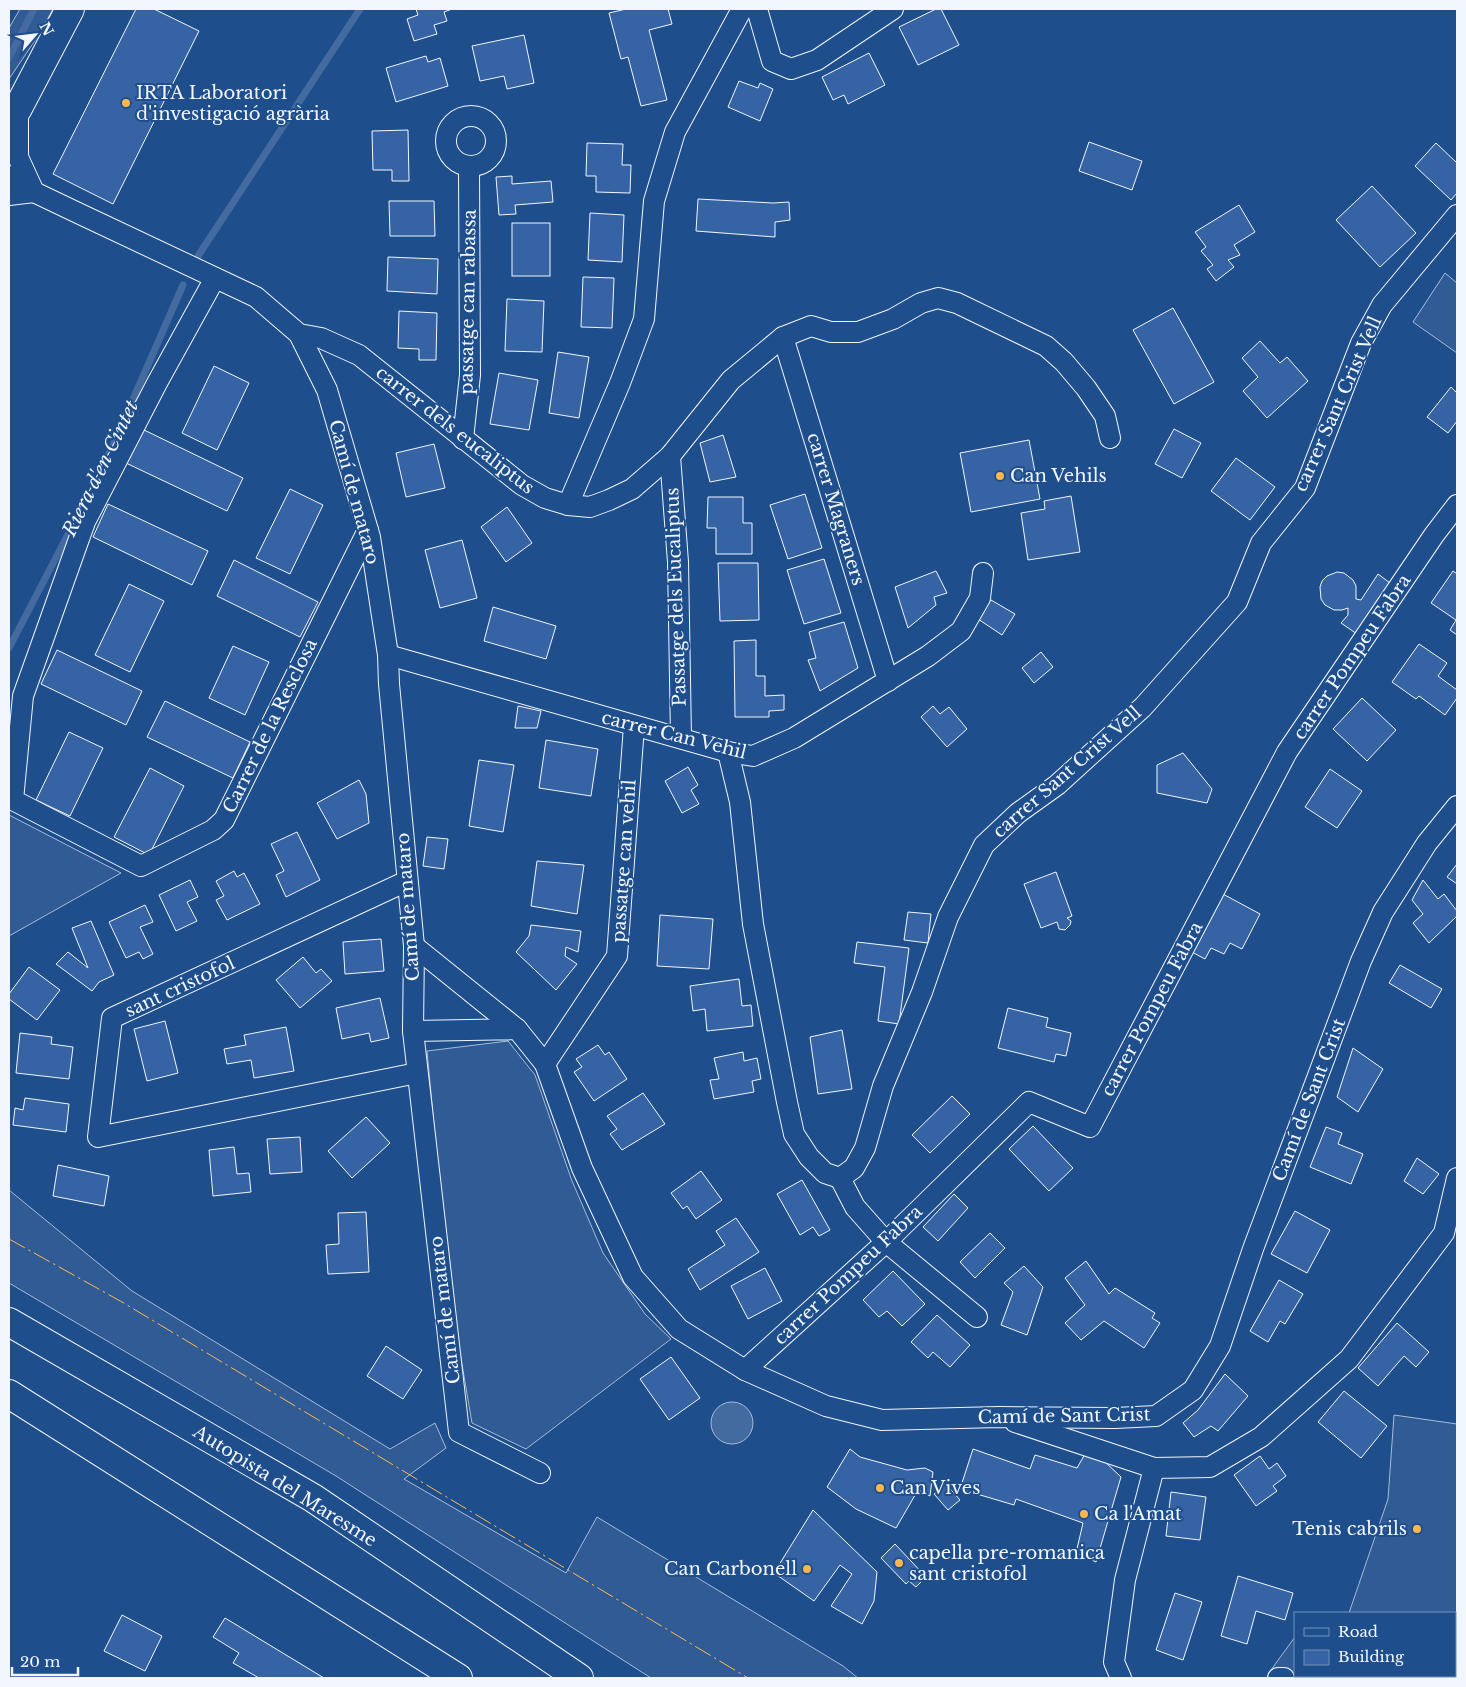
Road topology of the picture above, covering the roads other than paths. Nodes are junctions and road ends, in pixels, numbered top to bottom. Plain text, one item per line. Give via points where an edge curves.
1 (70, 9) edge
2 (742, 9) edge
3 (757, 9) edge
4 (893, 9) edge
5 (14, 116) edge
6 (469, 166) dead end
7 (9, 176) edge
8 (34, 192) junction
9 (9, 195) edge
10 (1457, 215) edge
11 (215, 278) junction
12 (299, 334) junction
13 (783, 337) junction
14 (1110, 438) dead end
15 (463, 439) junction
16 (670, 456) junction
17 (568, 505) junction
18 (1457, 505) edge
19 (368, 530) junction
20 (983, 573) dead end
21 (388, 655) junction
22 (888, 680) junction
23 (634, 726) junction
24 (681, 738) junction
25 (728, 752) junction
26 (1457, 806) edge
27 (408, 881) junction
28 (414, 946) junction
29 (517, 1029) junction
30 (412, 1031) junction
31 (545, 1064) junction
32 (418, 1073) junction
33 (840, 1178) junction
34 (1457, 1178) edge
35 (1450, 1231) edge
36 (886, 1242) junction
37 (977, 1317) dead end
38 (10, 1323) edge
39 (744, 1370) junction
40 (9, 1394) edge
41 (999, 1417) junction
42 (1154, 1468) junction
43 (540, 1473) dead end
44 (458, 1678) edge
45 (579, 1678) edge
46 (1121, 1678) edge
47 (1278, 1678) edge
48 (1284, 1678) edge

1 - 5 main road
2 - 17 street via 675,132 654,201 644,319
3 - 4 street via 772,61 792,69 818,60
5 - 8 street via 18,157
6 - 15 street, passatge can rabassa via 470,375
7 - 8 street, carrer dels eucaliptus
8 - 9 street
8 - 11 street, carrer dels eucaliptus
10 - 33 street, carrer Sant Crist Vell via 1382,305 1361,343 1305,488 1260,543 1237,602 1143,707 984,845 948,917 922,992 883,1086 865,1148 854,1168
11 - 12 street, carrer dels eucaliptus via 256,297
11 - 19 street, Carrer de la Resclosa via 85,522 23,696 13,800 141,866 213,830 224,820
12 - 15 street, carrer dels eucaliptus via 321,338 359,355
12 - 19 street, Camí de mataro via 327,390
13 - 14 street, carrer dels eucaliptus via 811,326 831,332 858,332 938,298 957,303 1046,346 1086,388 1105,416
13 - 16 street, carrer dels eucaliptus via 731,380
13 - 22 street, carrer Magraners
15 - 17 street, carrer dels eucaliptus via 522,485 545,498
16 - 17 street, carrer dels eucaliptus via 632,489 590,507
16 - 24 street, Passatge dels Eucaliptus via 678,562
18 - 36 street, carrer Pompeu Fabra via 1287,752 1090,1127 1029,1102
19 - 21 street, Camí de mataro
20 - 22 street, carrer Can Vehil via 980,598 961,632
21 - 23 street, carrer Can Vehil
21 - 27 street, Camí de mataro
22 - 25 street, carrer Can Vehil via 794,738 753,756
23 - 24 street, carrer Can Vehil
23 - 31 street, passatge can vehil via 617,956
24 - 25 street, carrer Can Vehil
25 - 33 street via 740,802 753,924 794,1134 809,1157 825,1173
26 - 41 street, Camí de Sant Crist via 1427,843 1388,905 1361,961 1220,1346 1193,1390 1156,1416
27 - 28 street, Camí de mataro
27 - 32 street, sant cristofol via 112,1018 98,1137
28 - 29 street, Camí de Sant Crist
28 - 30 street, Camí de mataro
29 - 30 street
29 - 31 street, Camí de Sant Crist
30 - 32 street, Camí de mataro
31 - 39 street, Camí de Sant Crist via 582,1168 633,1277 679,1329
32 - 43 street, Camí de mataro via 458,1432
33 - 36 street via 855,1207
34 - 35 street
35 - 42 street via 1349,1358 1261,1437 1210,1467
36 - 37 street
36 - 39 street, carrer Pompeu Fabra
38 - 45 main road, Autopista del Maresme via 313,1498
39 - 41 street, Camí de Sant Crist via 826,1406 882,1420
40 - 44 main road
41 - 42 street
42 - 46 street via 1124,1590 1114,1662
47 - 48 street

